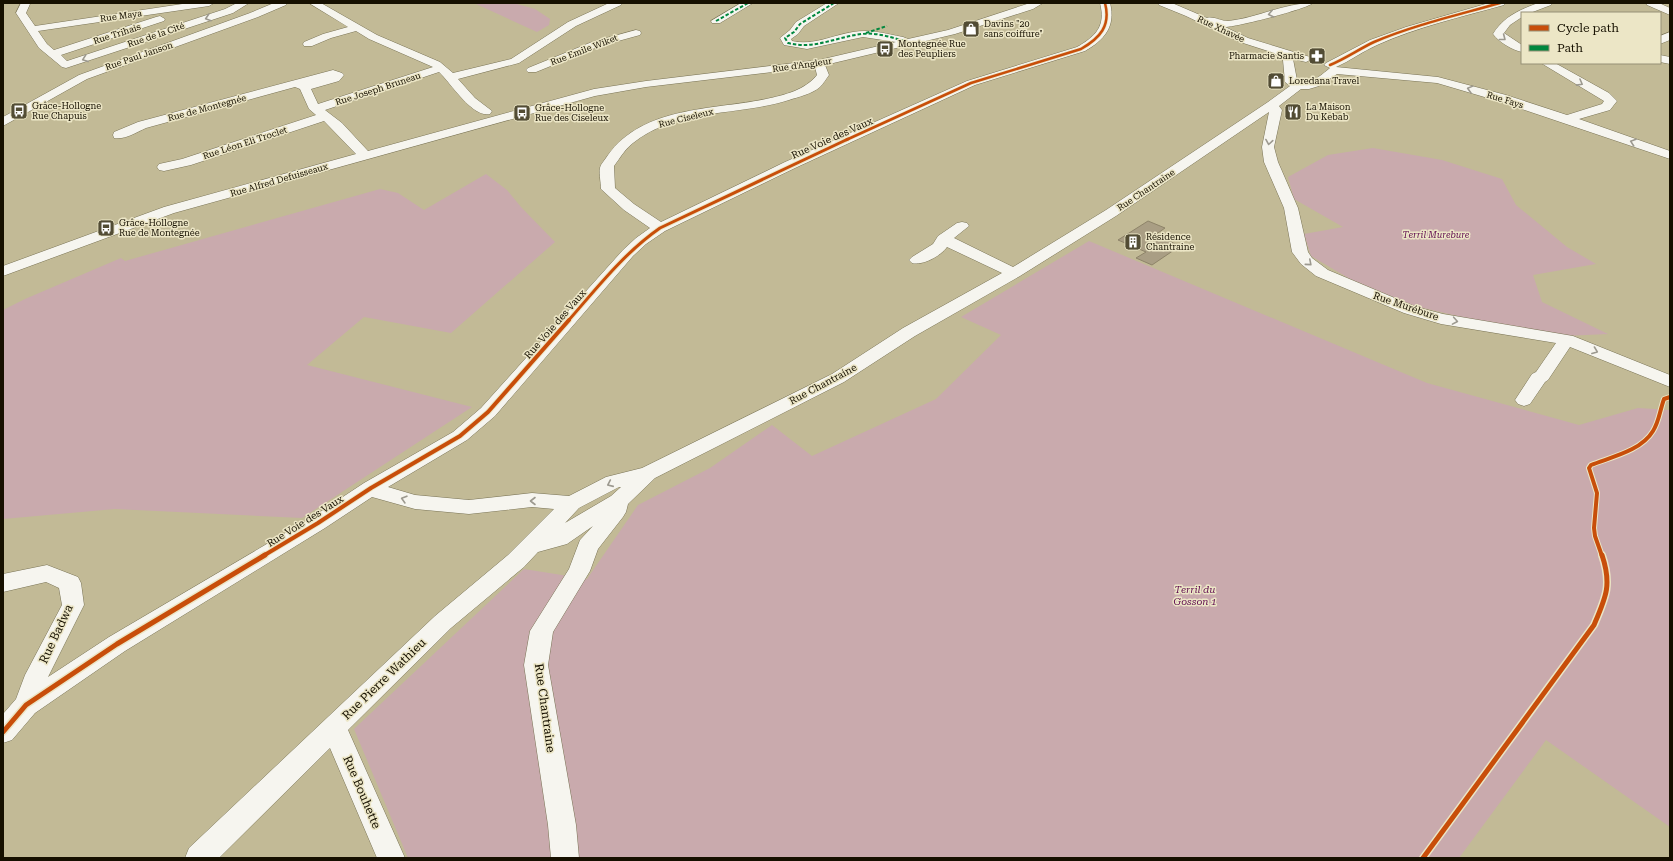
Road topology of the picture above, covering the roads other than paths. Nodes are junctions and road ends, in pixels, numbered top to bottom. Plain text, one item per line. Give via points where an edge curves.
1 (244, 3) edge
2 (282, 3) edge
3 (314, 3) edge
4 (617, 3) edge
5 (748, 3) edge
6 (834, 3) edge
7 (1038, 3) edge
8 (1105, 3) edge
9 (1163, 3) edge
10 (1308, 3) edge
11 (1500, 3) edge
12 (1513, 3) edge
13 (1547, 3) edge
14 (1652, 3) edge
15 (25, 4) edge
16 (206, 4) edge
17 (1532, 9) junction
18 (147, 12) junction
19 (1523, 12) edge
20 (1670, 12) edge
21 (1521, 13) edge
22 (1190, 14) junction
23 (716, 21) dead end
24 (887, 26) dead end
25 (356, 28) junction
26 (89, 31) dead end
27 (35, 32) junction
28 (636, 34) dead end
29 (865, 34) junction
30 (1670, 35) edge
31 (66, 39) dead end
32 (1661, 40) edge
33 (908, 42) junction
34 (308, 44) dead end
35 (43, 46) junction
36 (1521, 48) edge
37 (1279, 52) junction
38 (53, 54) junction
39 (1306, 59) junction
40 (515, 61) junction
41 (1288, 62) junction
42 (819, 64) junction
43 (1549, 64) edge
44 (66, 65) junction
45 (1333, 67) junction
46 (441, 68) junction
47 (83, 76) junction
48 (451, 76) junction
49 (1298, 86) junction
50 (561, 103) joint
51 (1274, 104) junction
52 (486, 111) dead end
53 (320, 113) junction
54 (1568, 119) junction
55 (3, 122) edge
56 (119, 135) dead end
57 (1670, 155) edge
58 (365, 156) junction
59 (164, 167) dead end
60 (962, 226) dead end
61 (660, 228) junction
62 (943, 239) junction
63 (917, 260) dead end
64 (3, 271) edge
65 (1014, 273) junction
66 (1567, 340) junction
67 (1670, 381) edge
68 (1524, 400) dead end
69 (648, 473) junction
70 (371, 488) junction
71 (572, 503) junction
72 (582, 536) junction
73 (530, 546) junction
74 (3, 583) edge
75 (26, 705) junction
76 (334, 726) junction
77 (3, 732) edge
78 (199, 858) edge
79 (391, 858) edge
80 (565, 858) edge

1 -> 44 street, Rue de la Cité via 229,11
2 - 47 street, Rue Paul Janson via 254,16
3 - 25 street
4 - 40 street via 572,24
5 - 23 street
6 - 29 street via 804,21 785,38 788,43 811,46
7 - 33 street, Rue d'Angleur via 951,32
8 - 61 street, Rue Voie des Vaux via 1107,9 1103,33 1081,49 971,83 790,165
9 - 22 street, Rue Xhavée
10 -> 22 street via 1227,24
11 - 45 street via 1432,21 1378,40
12 - 17 street
13 - 17 street
14 - 20 street
15 - 27 street via 21,13
16 - 18 street, Rue Maya
16 - 38 street, Rue Trihais
17 -> 19 street
18 - 26 street
18 - 27 street, Rue Maya
21 -> 36 street via 1500,28 1498,34
22 - 37 street, Rue Xhavée via 1244,40
24 - 29 street
25 - 34 street
25 - 46 street
27 - 35 street
28 - 40 street, Rue Emile Wiket via 595,45 536,74
29 - 33 street
30 - 32 street
31 - 35 street
33 - 42 street, Rue d'Angleur
35 - 38 street
37 - 39 street, Rue Xhavée
37 - 41 street via 1288,59
38 - 44 street
39 - 41 street
39 - 45 street, Rue Fays
40 - 48 street
41 - 49 street via 1291,82
42 - 50 street, Rue d'Angleur via 646,84 594,93
42 - 61 street, Rue Ciseleux via 823,72 820,79 807,90 793,96 661,123 626,142 607,166 608,189
43 -> 54 street via 1610,101 1606,106
44 - 47 street
45 - 49 street via 1316,84
54 -> 45 street, Rue Fays via 1438,80 1349,72
46 - 48 street
46 - 53 street, Rue Joseph Bruneau
47 - 55 street, Rue Paul Janson
48 - 52 street via 470,101
49 - 51 street, Rue Chantraine
50 - 58 street, Rue Alfred Defuisseaux
51 - 65 street, Rue Chantraine via 1111,214
51 -> 66 street, Rue Murébure via 1276,110 1268,147 1271,162 1291,208 1300,252 1322,273 1410,310 1441,319
53 - 56 street, Rue de Montegnée via 308,100 301,85 142,125
53 - 58 street, Rue de Montegnée
53 - 59 street, Rue Léon Eli Troclet via 186,162
57 -> 54 street, Rue Fays
58 - 64 street, Rue Alfred Defuisseaux via 169,210
60 - 62 street
61 - 70 street, Rue Voie des Vaux via 628,253 488,412 460,436
62 - 63 street via 939,247
62 - 65 street
65 - 69 street, Rue Chantraine via 909,332 838,378
66 -> 67 street, Rue Murébure
66 - 68 street
69 -> 71 street, Rue Chantraine via 613,482
69 - 72 street, Rue Chantraine via 618,501 616,512
71 -> 70 street via 532,500 469,507 415,502
70 - 75 street, Rue Voie des Vaux via 312,527 117,644
71 - 72 street, Rue Chantraine
71 - 73 street, Rue Pierre Wathieu
72 - 73 street, Rue Chantraine via 559,538
72 - 80 street, Rue Chantraine via 579,571 542,631 536,665
73 - 76 street, Rue Pierre Wathieu via 516,561 443,622
74 - 75 street, Rue Badwa via 48,573 70,582 73,605 37,675
75 - 77 street
76 - 78 street, Rue Pierre Wathieu
76 - 79 street, Rue Bouhette

